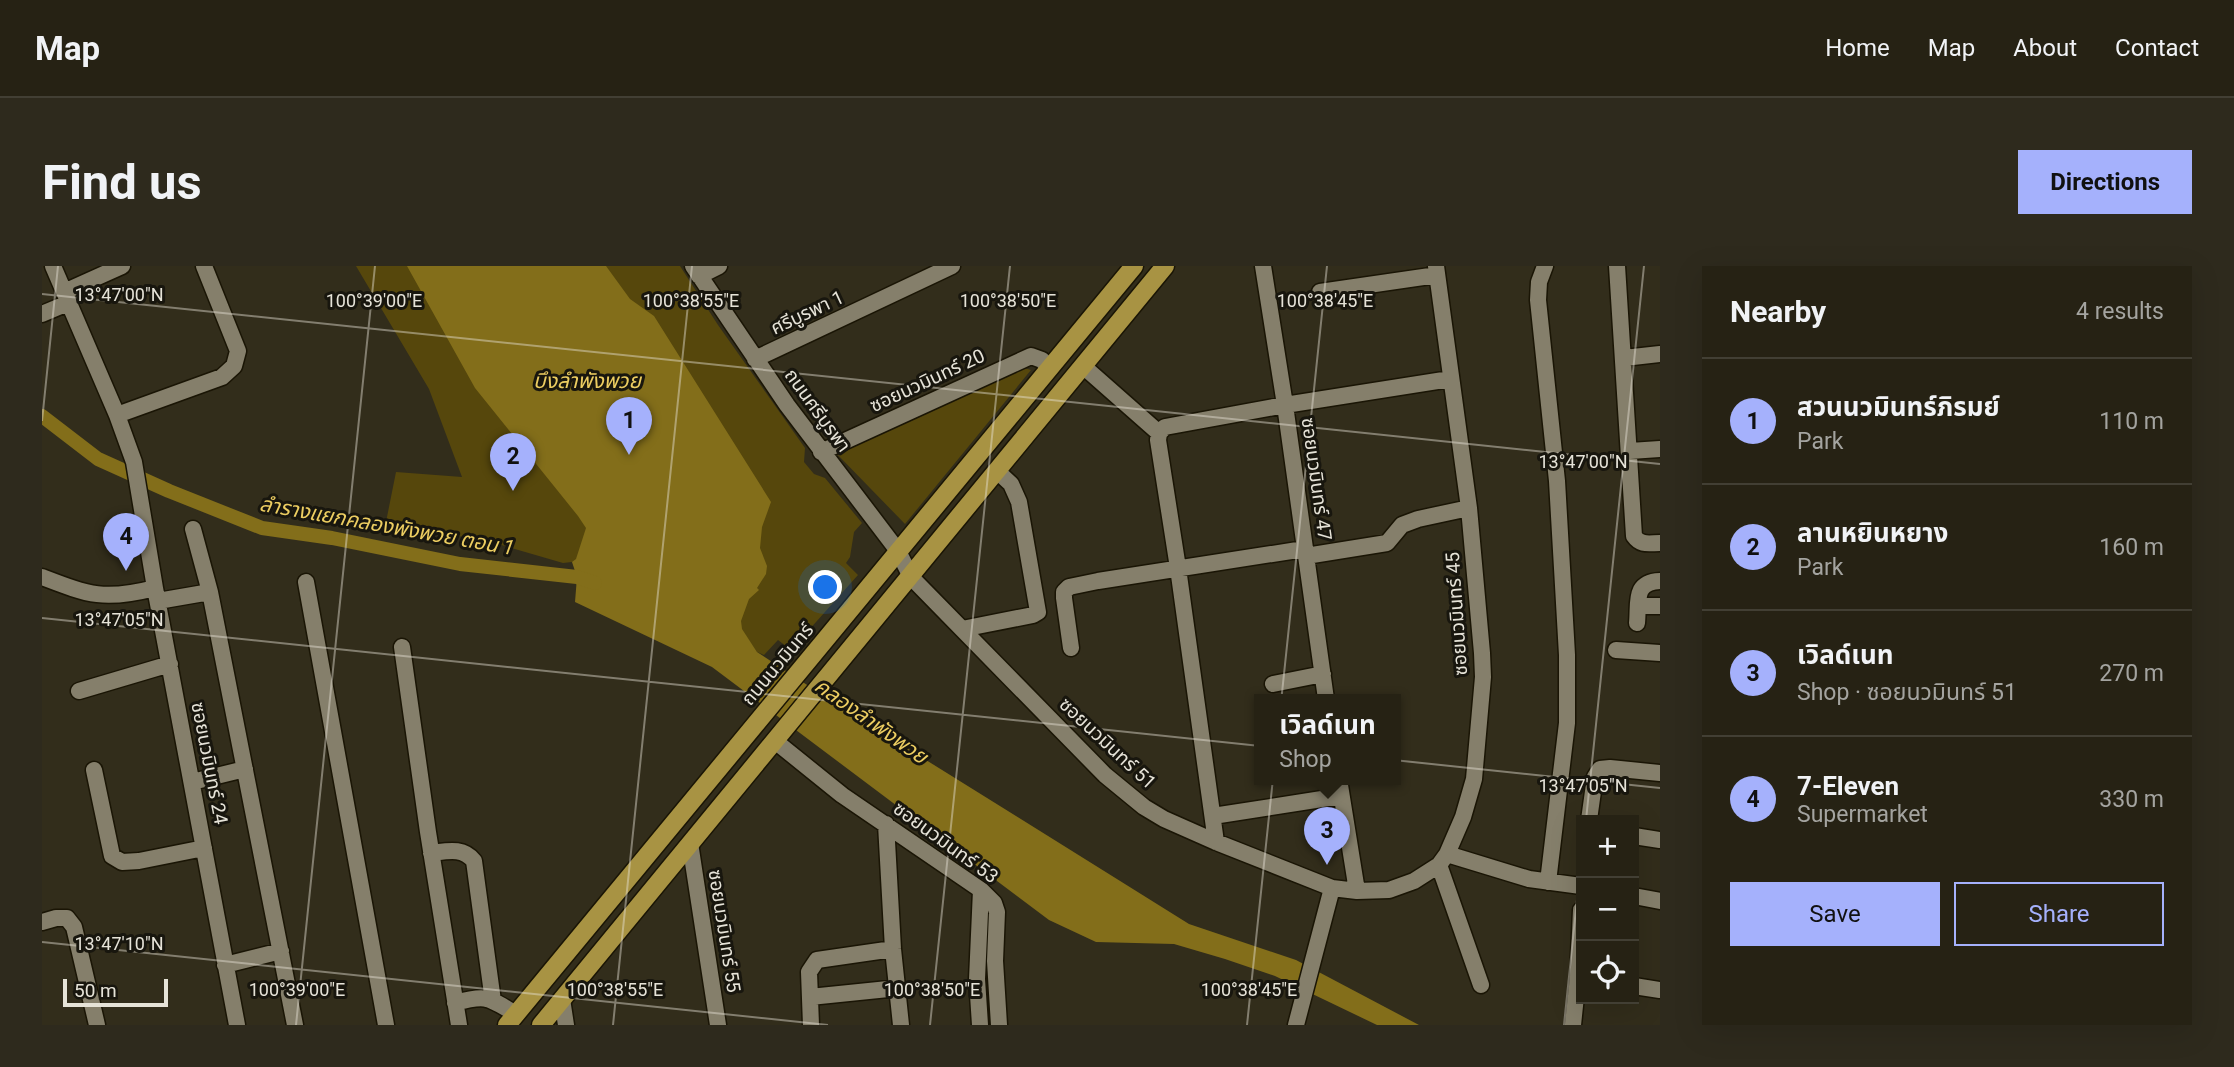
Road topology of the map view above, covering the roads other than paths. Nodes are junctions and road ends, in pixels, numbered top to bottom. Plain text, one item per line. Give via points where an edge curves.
1 (53, 266) edge
2 (122, 266) edge
3 (204, 266) edge
4 (719, 266) edge
5 (952, 266) edge
6 (1133, 266) edge
7 (1165, 266) edge
8 (1263, 266) edge
9 (1545, 266) edge
10 (1617, 266) edge
11 (1436, 270) edge
12 (696, 271) edge
13 (1320, 292) dead end
14 (66, 297) junction
15 (42, 314) edge
16 (1660, 354) edge
17 (1624, 358) junction
18 (755, 359) junction
19 (1083, 366) junction
20 (1049, 368) junction
21 (1450, 379) junction
22 (1285, 405) junction
23 (117, 415) junction
24 (1159, 433) junction
25 (1660, 449) edge
26 (1630, 451) junction
27 (821, 452) junction
28 (997, 471) junction
29 (1469, 508) junction
30 (193, 529) dead end
31 (1660, 543) edge
32 (898, 551) junction
33 (1305, 552) junction
34 (1178, 568) junction
35 (42, 577) edge
36 (911, 577) junction
37 (1660, 581) edge
38 (306, 582) dead end
39 (210, 592) junction
40 (156, 595) junction
41 (1639, 606) junction
42 (1660, 606) edge
43 (1637, 624) dead end
44 (962, 629) junction
45 (402, 647) dead end
46 (1071, 648) dead end
47 (1616, 650) dead end
48 (1660, 653) edge
49 (170, 664) junction
50 (1323, 674) junction
51 (1273, 684) dead end
52 (79, 691) dead end
53 (1325, 694) edge
54 (780, 734) junction
55 (245, 769) junction
56 (94, 770) dead end
57 (1660, 772) edge
58 (192, 782) junction
59 (1340, 785) edge
60 (1341, 796) junction
61 (1590, 815) edge
62 (1213, 816) junction
63 (886, 824) junction
64 (1639, 837) edge
65 (1660, 840) edge
66 (1216, 842) junction
67 (690, 844) junction
68 (204, 848) junction
69 (432, 853) junction
70 (1443, 859) junction
71 (1548, 882) junction
72 (1576, 885) edge
73 (1332, 888) junction
74 (981, 890) junction
75 (1357, 891) junction
76 (1639, 897) edge
77 (1660, 901) edge
78 (42, 922) edge
79 (893, 949) junction
80 (281, 951) junction
81 (225, 965) junction
82 (1481, 985) dead end
83 (1639, 987) edge
84 (898, 988) junction
85 (1660, 990) edge
86 (810, 997) junction
87 (562, 999) junction
88 (493, 1001) junction
89 (455, 1003) junction
90 (1576, 1004) edge
91 (512, 1020) edge
92 (97, 1025) edge
93 (237, 1025) edge
94 (295, 1025) edge
95 (386, 1025) edge
96 (459, 1025) edge
97 (541, 1025) edge
98 (566, 1025) edge
99 (718, 1025) edge
100 (811, 1025) edge
101 (901, 1025) edge
102 (980, 1025) edge
103 (999, 1025) edge
104 (1296, 1025) edge
105 (1573, 1025) edge

1 - 14 street, ซอยนวมินทร์ 24
2 - 14 street
3 - 23 street via 238,351 234,366 222,377
4 - 12 street
5 - 18 street, ศรีบูรพา 1
6 - 20 main road, ถนนนวมินทร์
7 - 19 main road
8 - 22 street, ซอยนวมินทร์ 47
9 - 71 street via 1538,300 1557,481 1567,655 1567,723
10 - 17 street
11 - 13 street
11 - 21 street, ซอยนวมินทร์ 45
12 - 18 street, ถนนศรีบูรพา
14 - 15 street
14 - 23 street, ซอยนวมินทร์ 24
16 - 17 street
17 - 26 street
18 - 27 street, ถนนศรีบูรพา
19 - 24 street
19 - 28 main road
20 - 27 street, ซอยนวมินทร์ 20 via 1031,356
20 - 32 main road, ถนนนวมินทร์
21 - 22 street
21 - 29 street, ซอยนวมินทร์ 45
22 - 24 street via 1165,427
22 - 33 street, ซอยนวมินทร์ 47
23 - 40 street, ซอยนวมินทร์ 24 via 135,471
24 - 34 street
25 - 26 street
26 - 31 street via 1634,536 1644,544
27 - 32 street, ถนนศรีบูรพา
28 - 36 main road
28 - 44 street via 1011,484 1019,502 1038,612
29 - 33 street via 1402,525 1387,543
29 - 70 street, ซอยนวมินทร์ 45 via 1483,677 1474,779
30 - 39 street
32 - 36 street, ถนนศรีบูรพา
32 - 91 main road, ถนนนวมินทร์
33 - 34 street
33 - 50 street, ซอยนวมินทร์ 47
34 - 46 street via 1069,587 1064,598
34 - 62 street
35 - 40 street via 84,593
36 - 44 street, ซอยนวมินทร์ 51
36 - 54 main road
37 - 41 street via 1642,586
38 - 95 street
39 - 40 street
39 - 55 street
40 - 49 street, ซอยนวมินทร์ 24
41 - 42 street
41 - 43 street
44 - 66 street, ซอยนวมินทร์ 51 via 1105,775 1154,813
45 - 69 street
47 - 48 street
49 - 52 street
49 - 58 street, ซอยนวมินทร์ 24
50 - 51 street
50 - 53 street, ซอยนวมินทร์ 47
54 - 63 street, ซอยนวมินทร์ 53 via 842,795
54 - 67 main road
55 - 58 street
55 - 80 street
56 - 68 street via 113,856 122,862 139,862
57 - 61 street via 1600,769
58 - 68 street, ซอยนวมินทร์ 24
59 - 60 street
60 - 62 street
60 - 75 street
62 - 66 street
63 - 74 street, ซอยนวมินทร์ 53
63 - 79 street
64 - 65 street
66 - 73 street, ซอยนวมินทร์ 51
67 - 87 main road
67 - 99 street, ซอยนวมินทร์ 55
68 - 81 street, ซอยนวมินทร์ 24
69 - 88 street via 459,851 474,861
69 - 89 street
70 - 71 street
70 - 75 street via 1413,881 1389,890
70 - 82 street
71 - 72 street
73 - 75 street, ซอยนวมินทร์ 51
73 - 104 street
74 - 102 street
74 - 103 street, ซอยนวมินทร์ 53 via 997,912
76 - 77 street
78 - 92 street via 67,918 74,927
79 - 84 street
79 - 86 street via 817,960 809,972
80 - 81 street
80 - 94 street
81 - 93 street, ซอยนวมินทร์ 24
83 - 85 street
84 - 86 street
84 - 101 street
86 - 100 street
87 - 97 main road
87 - 98 street
88 - 89 street via 477,997
88 - 91 street
89 - 96 street
90 - 105 street

